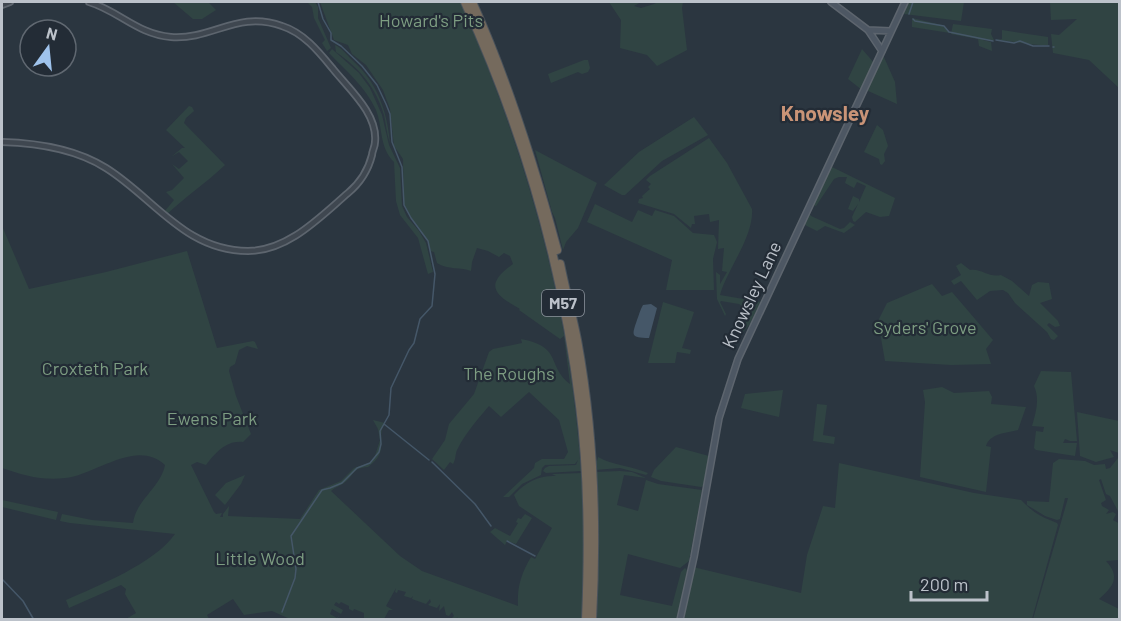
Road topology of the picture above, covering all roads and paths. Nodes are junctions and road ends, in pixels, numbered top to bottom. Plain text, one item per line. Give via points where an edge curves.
1 (10, 2) edge
2 (88, 2) edge
3 (465, 2) edge
4 (472, 2) edge
5 (831, 2) edge
6 (905, 2) edge
7 (2, 5) edge
8 (867, 30) junction
9 (891, 31) junction
10 (882, 51) junction
11 (2, 142) edge
12 (586, 620) edge
13 (592, 620) edge
14 (680, 620) edge

1 - 7 street
2 - 11 street via 140,29 170,37 204,33 243,21 282,26 296,33 316,48 368,115 375,141 364,176 296,235 277,245 254,250 226,249 192,236 112,172 89,159 66,150
3 - 12 highway, M57 via 531,174 572,344 587,484
4 - 13 highway, M57 via 536,172 577,341 593,482
5 - 8 main road
6 - 9 main road, Knowsley Lane
8 - 9 main road
8 - 10 main road
9 - 10 main road, Knowsley Lane
10 - 14 main road, Knowsley Lane via 738,359 717,425

